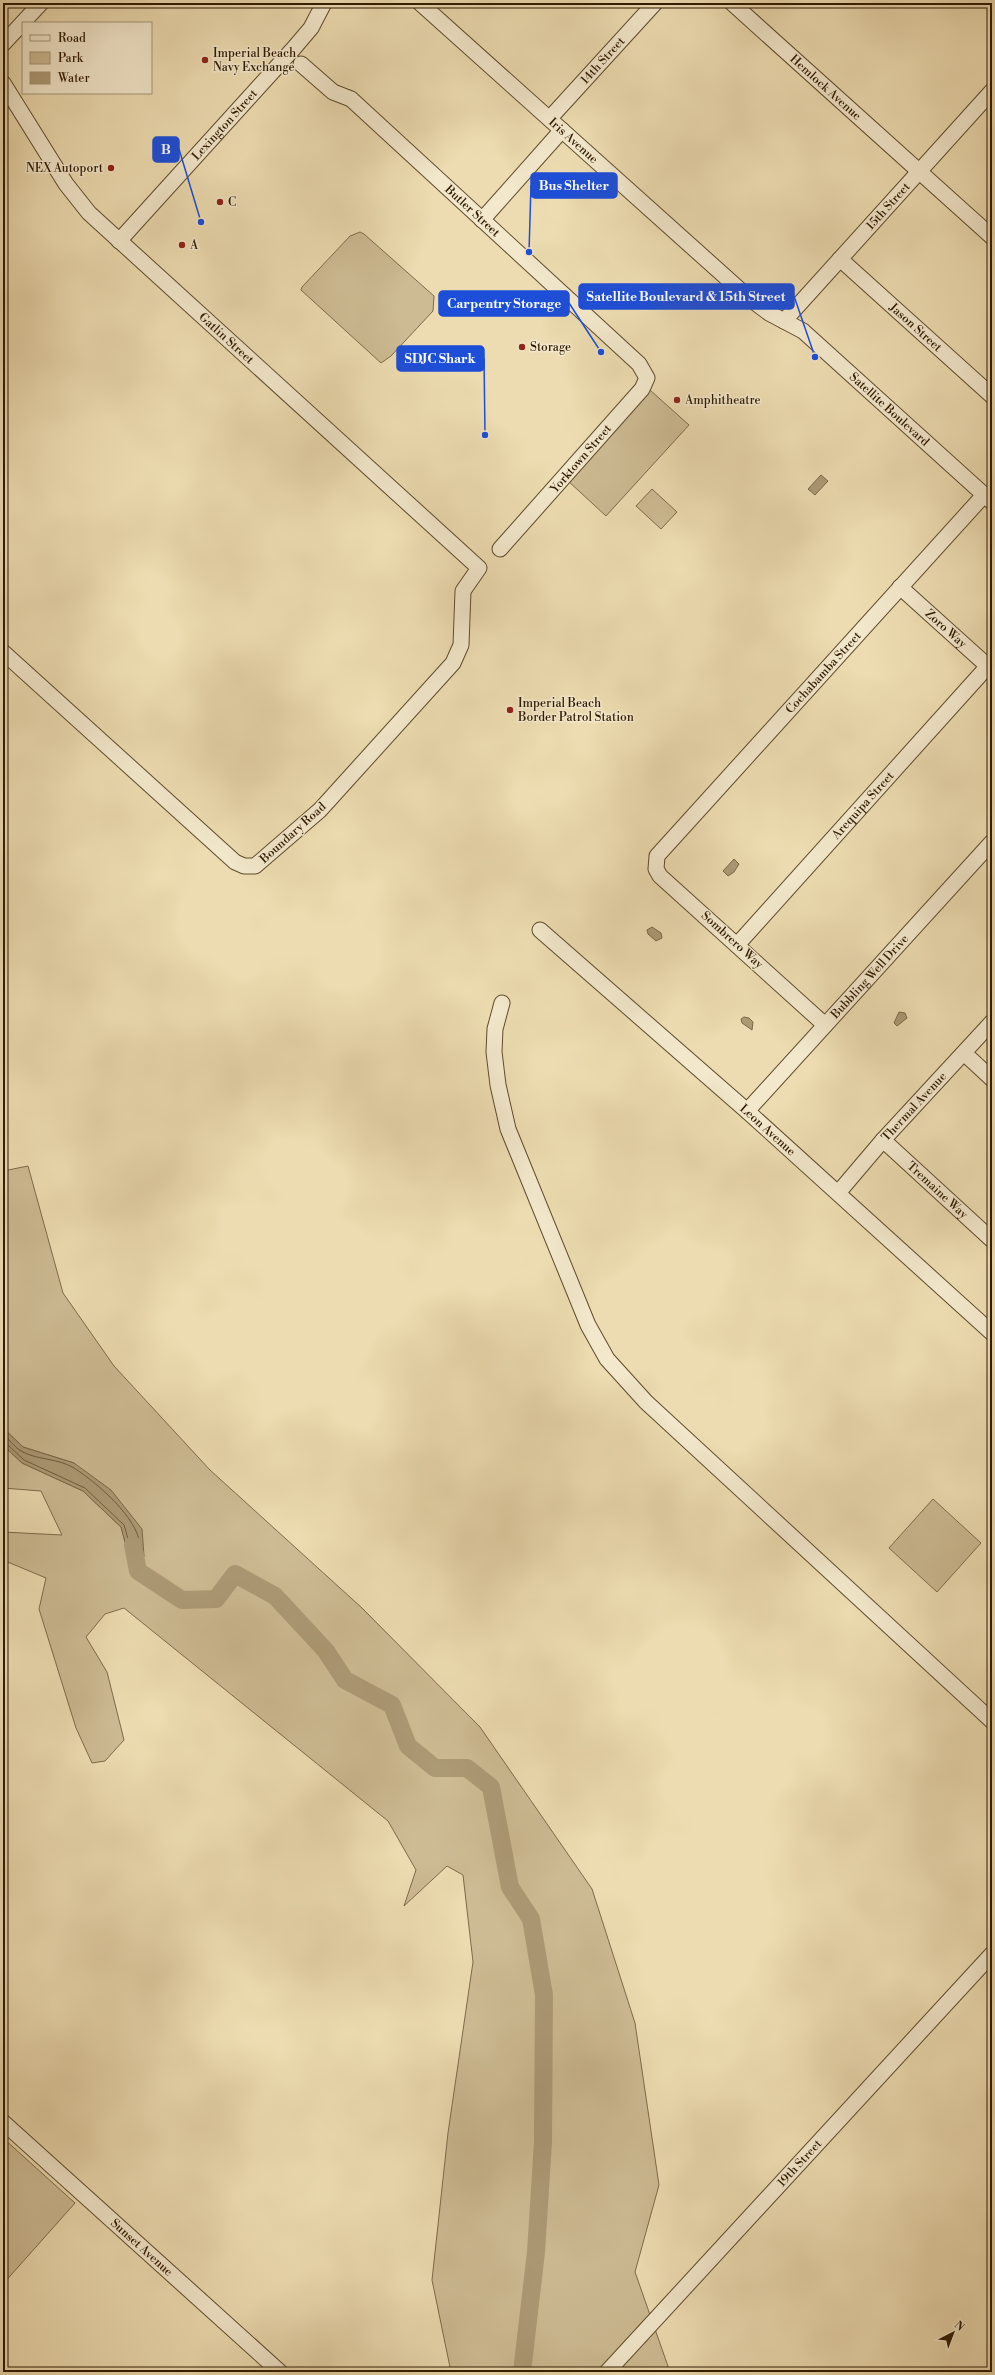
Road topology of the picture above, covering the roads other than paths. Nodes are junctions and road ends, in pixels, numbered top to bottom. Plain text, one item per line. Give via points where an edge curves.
1 (41, 3) edge
2 (324, 3) edge
3 (420, 3) edge
4 (655, 3) edge
5 (732, 3) edge
6 (23, 22) edge
7 (22, 24) edge
8 (3, 44) edge
9 (301, 64) dead end
10 (3, 83) edge
11 (992, 92) edge
12 (550, 118) junction
13 (562, 130) junction
14 (920, 172) junction
15 (482, 220) junction
16 (992, 237) edge
17 (119, 241) junction
18 (840, 259) junction
19 (784, 321) junction
20 (639, 364) joint
21 (992, 396) edge
22 (988, 499) edge
23 (500, 549) dead end
24 (480, 568) joint
25 (900, 587) junction
26 (3, 652) edge
27 (990, 668) edge
28 (992, 842) edge
29 (662, 849) joint
30 (540, 930) dead end
31 (737, 944) junction
32 (502, 1003) dead end
33 (992, 1022) edge
34 (825, 1025) junction
35 (964, 1053) junction
36 (992, 1079) edge
37 (747, 1111) junction
38 (883, 1140) junction
39 (838, 1193) junction
40 (992, 1240) edge
41 (992, 1333) edge
42 (992, 1721) edge
43 (992, 1954) edge
44 (3, 2122) edge
45 (280, 2372) edge
46 (607, 2372) edge

1 - 6 street
2 - 17 street, Lexington Street via 311,28 294,48
3 - 12 street, Iris Avenue
4 - 12 street, 14th Street
5 - 14 street, Hemlock Avenue
7 - 8 street
9 - 15 street, Butler Street via 333,92 351,99
10 - 17 street, Gatlin Street via 66,184 89,213
11 - 14 street, 15th Street
12 - 13 street, Iris Avenue
13 - 15 street
13 - 19 street, Iris Avenue via 749,298
14 - 16 street, Hemlock Avenue
14 - 18 street, 15th Street
15 - 20 street, Butler Street
17 - 24 street, Gatlin Street
18 - 19 street, 15th Street
18 - 21 street, Jason Street
19 - 22 street, Satellite Boulevard via 803,331
20 - 23 street, Yorktown Street via 647,378 642,389
22 - 25 street, Cochabamba Street
24 - 26 street, Boundary Road via 463,591 462,640 454,663 403,727 320,810 260,863 244,866 235,862
25 - 27 street, Zoro Way
25 - 29 street, Cochabamba Street
27 - 31 street, Arequipa Street
28 - 34 street, Bubbling Well Drive
29 - 31 street, Sombrero Way via 657,856 656,869 660,876
30 - 37 street, Leon Avenue
31 - 34 street, Sombrero Way
32 - 42 street via 494,1029 494,1052 506,1122 588,1325 607,1359 646,1402
33 - 35 street, Thermal Avenue
34 - 37 street, Bubbling Well Drive
35 - 36 street
35 - 38 street, Thermal Avenue
37 - 39 street, Leon Avenue
38 - 39 street, Thermal Avenue
38 - 40 street, Tremaine Way
39 - 41 street, Leon Avenue
43 - 46 street, 19th Street
44 - 45 street, Sunset Avenue

